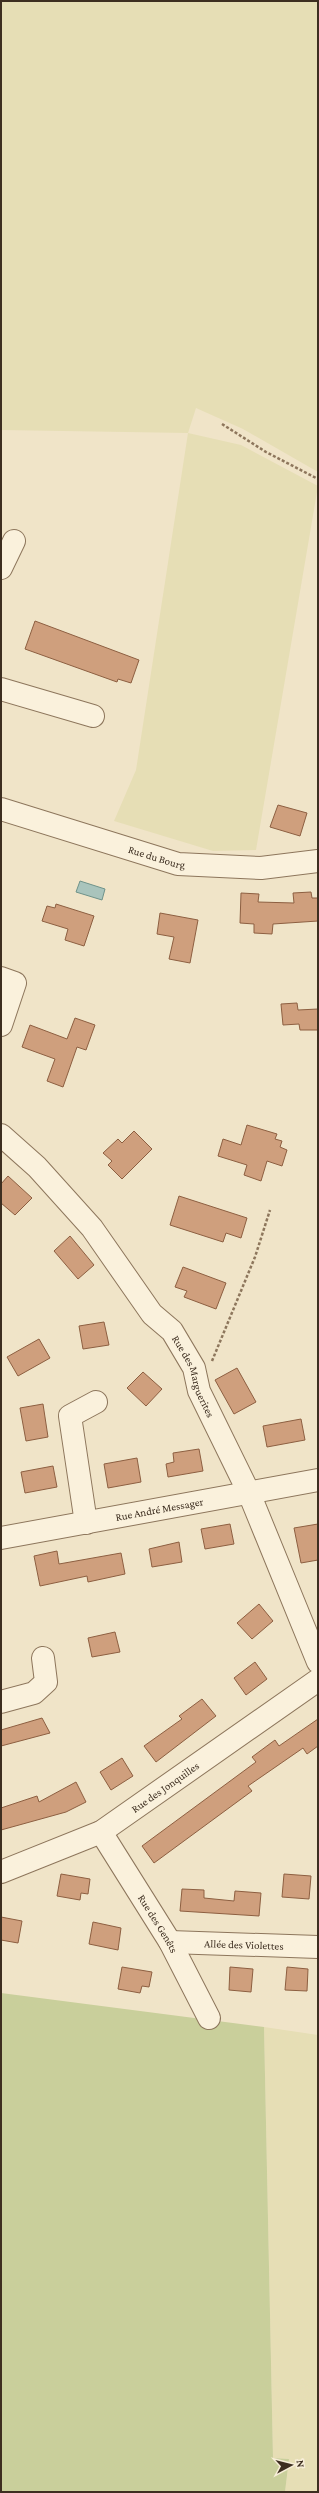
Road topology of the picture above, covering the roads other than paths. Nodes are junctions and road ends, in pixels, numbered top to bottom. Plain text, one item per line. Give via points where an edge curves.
1 (14, 541) dead end
2 (1, 568) edge
3 (1, 689) edge
4 (93, 716) dead end
5 (1, 809) edge
6 (318, 861) edge
7 (1, 978) edge
8 (1, 1025) edge
9 (1, 1135) edge
10 (96, 1402) dead end
11 (318, 1480) edge
12 (249, 1493) junction
13 (86, 1523) junction
14 (1, 1538) edge
15 (43, 1658) dead end
16 (318, 1662) edge
17 (318, 1680) edge
18 (1, 1702) edge
19 (100, 1832) junction
20 (1, 1872) edge
21 (170, 1942) junction
22 (318, 1947) edge
23 (209, 2018) dead end

1 - 2 street
3 - 4 street
5 - 6 street, Rue du Bourg via 178,864 261,868
7 - 8 street via 15,983
9 - 12 street, Rue des Marguerites via 37,1167 92,1228 152,1314 172,1331 194,1368 199,1390
10 - 13 street via 70,1416
11 - 12 street, Rue André Messager
12 - 13 street, Rue André Messager
12 - 16 street, Rue des Marguerites
13 - 14 street, Rue André Messager
15 - 18 street via 46,1682 34,1693
17 - 19 street, Rue des Jonquilles
19 - 20 street, Rue des Jonquilles
19 - 21 street, Rue des Genêts
21 - 22 street, Allée des Violettes
21 - 23 street, Rue des Genêts

